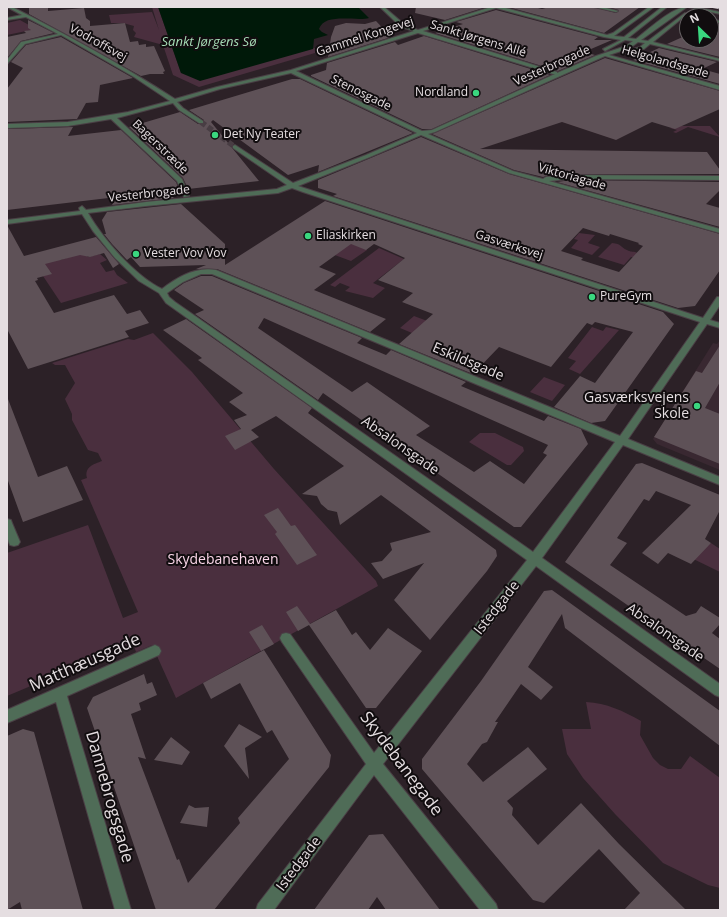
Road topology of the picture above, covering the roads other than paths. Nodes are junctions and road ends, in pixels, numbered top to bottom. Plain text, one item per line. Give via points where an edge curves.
1 (9, 7) edge
2 (382, 7) edge
3 (496, 7) edge
4 (596, 7) edge
5 (608, 7) edge
6 (652, 7) edge
7 (656, 7) edge
8 (690, 7) edge
9 (481, 8) edge
10 (664, 8) edge
11 (679, 10) edge
12 (675, 11) junction
13 (679, 12) edge
14 (720, 13) edge
15 (468, 15) junction
16 (25, 16) junction
17 (7, 19) edge
18 (679, 19) edge
19 (418, 32) junction
20 (62, 34) junction
21 (606, 36) junction
22 (623, 39) junction
23 (638, 41) junction
24 (650, 42) junction
25 (605, 55) junction
26 (720, 60) edge
27 (7, 63) edge
28 (292, 71) junction
29 (555, 73) junction
30 (268, 78) junction
31 (720, 88) edge
32 (216, 96) dead end
33 (174, 101) junction
34 (187, 104) dead end
35 (179, 107) junction
36 (172, 108) dead end
37 (113, 117) junction
38 (140, 118) dead end
39 (201, 122) tunnel mouth
40 (116, 124) junction
41 (7, 126) edge
42 (90, 127) dead end
43 (7, 130) edge
44 (421, 133) junction
45 (235, 147) tunnel mouth
46 (720, 178) edge
47 (542, 179) junction
48 (291, 185) junction
49 (186, 196) junction
50 (196, 200) junction
51 (83, 210) junction
52 (7, 217) edge
53 (7, 222) edge
54 (720, 230) edge
55 (164, 292) junction
56 (720, 299) edge
57 (706, 321) junction
58 (720, 326) edge
59 (622, 440) junction
60 (720, 481) edge
61 (7, 523) edge
62 (14, 542) dead end
63 (535, 559) junction
64 (286, 638) dead end
65 (155, 650) dead end
66 (720, 691) edge
67 (60, 694) junction
68 (7, 717) edge
69 (374, 764) junction
70 (123, 910) edge
71 (264, 910) edge
72 (490, 910) edge

1 - 16 street, Vodroffsvej
2 - 19 street, Sankt Jørgens Allé via 403,26
3 - 15 street, Gammel Kongevej
3 - 21 street
4 - 5 street via 616,10
6 - 21 street via 615,34
7 - 10 street
8 - 14 street
9 - 15 street, Gammel Kongevej
10 - 12 street
10 - 22 street, Vesterbrogade
11 - 12 street, Vesterbrogade
12 - 13 street
12 - 23 street, Vesterbrogade
15 - 19 street, Gammel Kongevej
16 - 17 street
16 - 20 street, Vodroffsvej
18 - 24 street
19 - 28 street, Gammel Kongevej
19 - 29 street, Sankt Jørgens Allé
20 - 27 street via 23,43
20 - 33 street, Vodroffsvej
21 - 22 street
22 - 23 street
22 - 29 street, Vesterbrogade
23 - 24 street
23 - 25 street, Vesterbrogade
24 - 25 street via 639,49
24 - 26 street
25 - 31 street, Helgolandsgade
25 - 44 street, Vesterbrogade via 433,131
28 - 30 street, Gammel Kongevej
28 - 44 street, Stenosgade
29 - 44 street, Vesterbrogade via 426,128
30 - 32 street, Gammel Kongevej
30 - 33 street, Gammel Kongevej
33 - 35 street
33 - 37 street, Gammel Kongevej
34 - 35 street
35 - 36 street
35 - 39 street
37 - 40 street, Bagerstræde
37 - 41 street, Gammel Kongevej via 61,124
38 - 40 street
40 - 49 street, Bagerstræde via 180,180
42 - 43 street
44 - 47 street, Viktoriagade via 511,172
44 - 48 street, Vesterbrogade
45 - 48 street
46 - 47 street
47 - 54 street, Viktoriagade
48 - 49 street, Vesterbrogade
48 - 50 street, Vesterbrogade via 272,192
48 - 57 street, Gasværksvej
49 - 50 street
49 - 51 street, Vesterbrogade via 148,199
50 - 51 street, Vesterbrogade
51 - 52 street, Vesterbrogade
51 - 53 street, Vesterbrogade
51 - 55 street, Absalonsgade via 122,262
55 - 59 street, Eskildsgade via 188,276 204,270 219,274
55 - 63 street, Absalonsgade via 168,300
56 - 57 street, Istedgade
57 - 58 street, Gasværksvej
57 - 59 street, Istedgade
59 - 60 street, Eskildsgade
59 - 63 street, Istedgade
61 - 62 street
63 - 66 street, Absalonsgade
63 - 69 street, Istedgade
64 - 69 street, Skydebanegade
65 - 67 street, Matthæusgade
67 - 68 street, Matthæusgade
67 - 70 street, Dannebrogsgade
69 - 71 street, Istedgade
69 - 72 street, Skydebanegade

